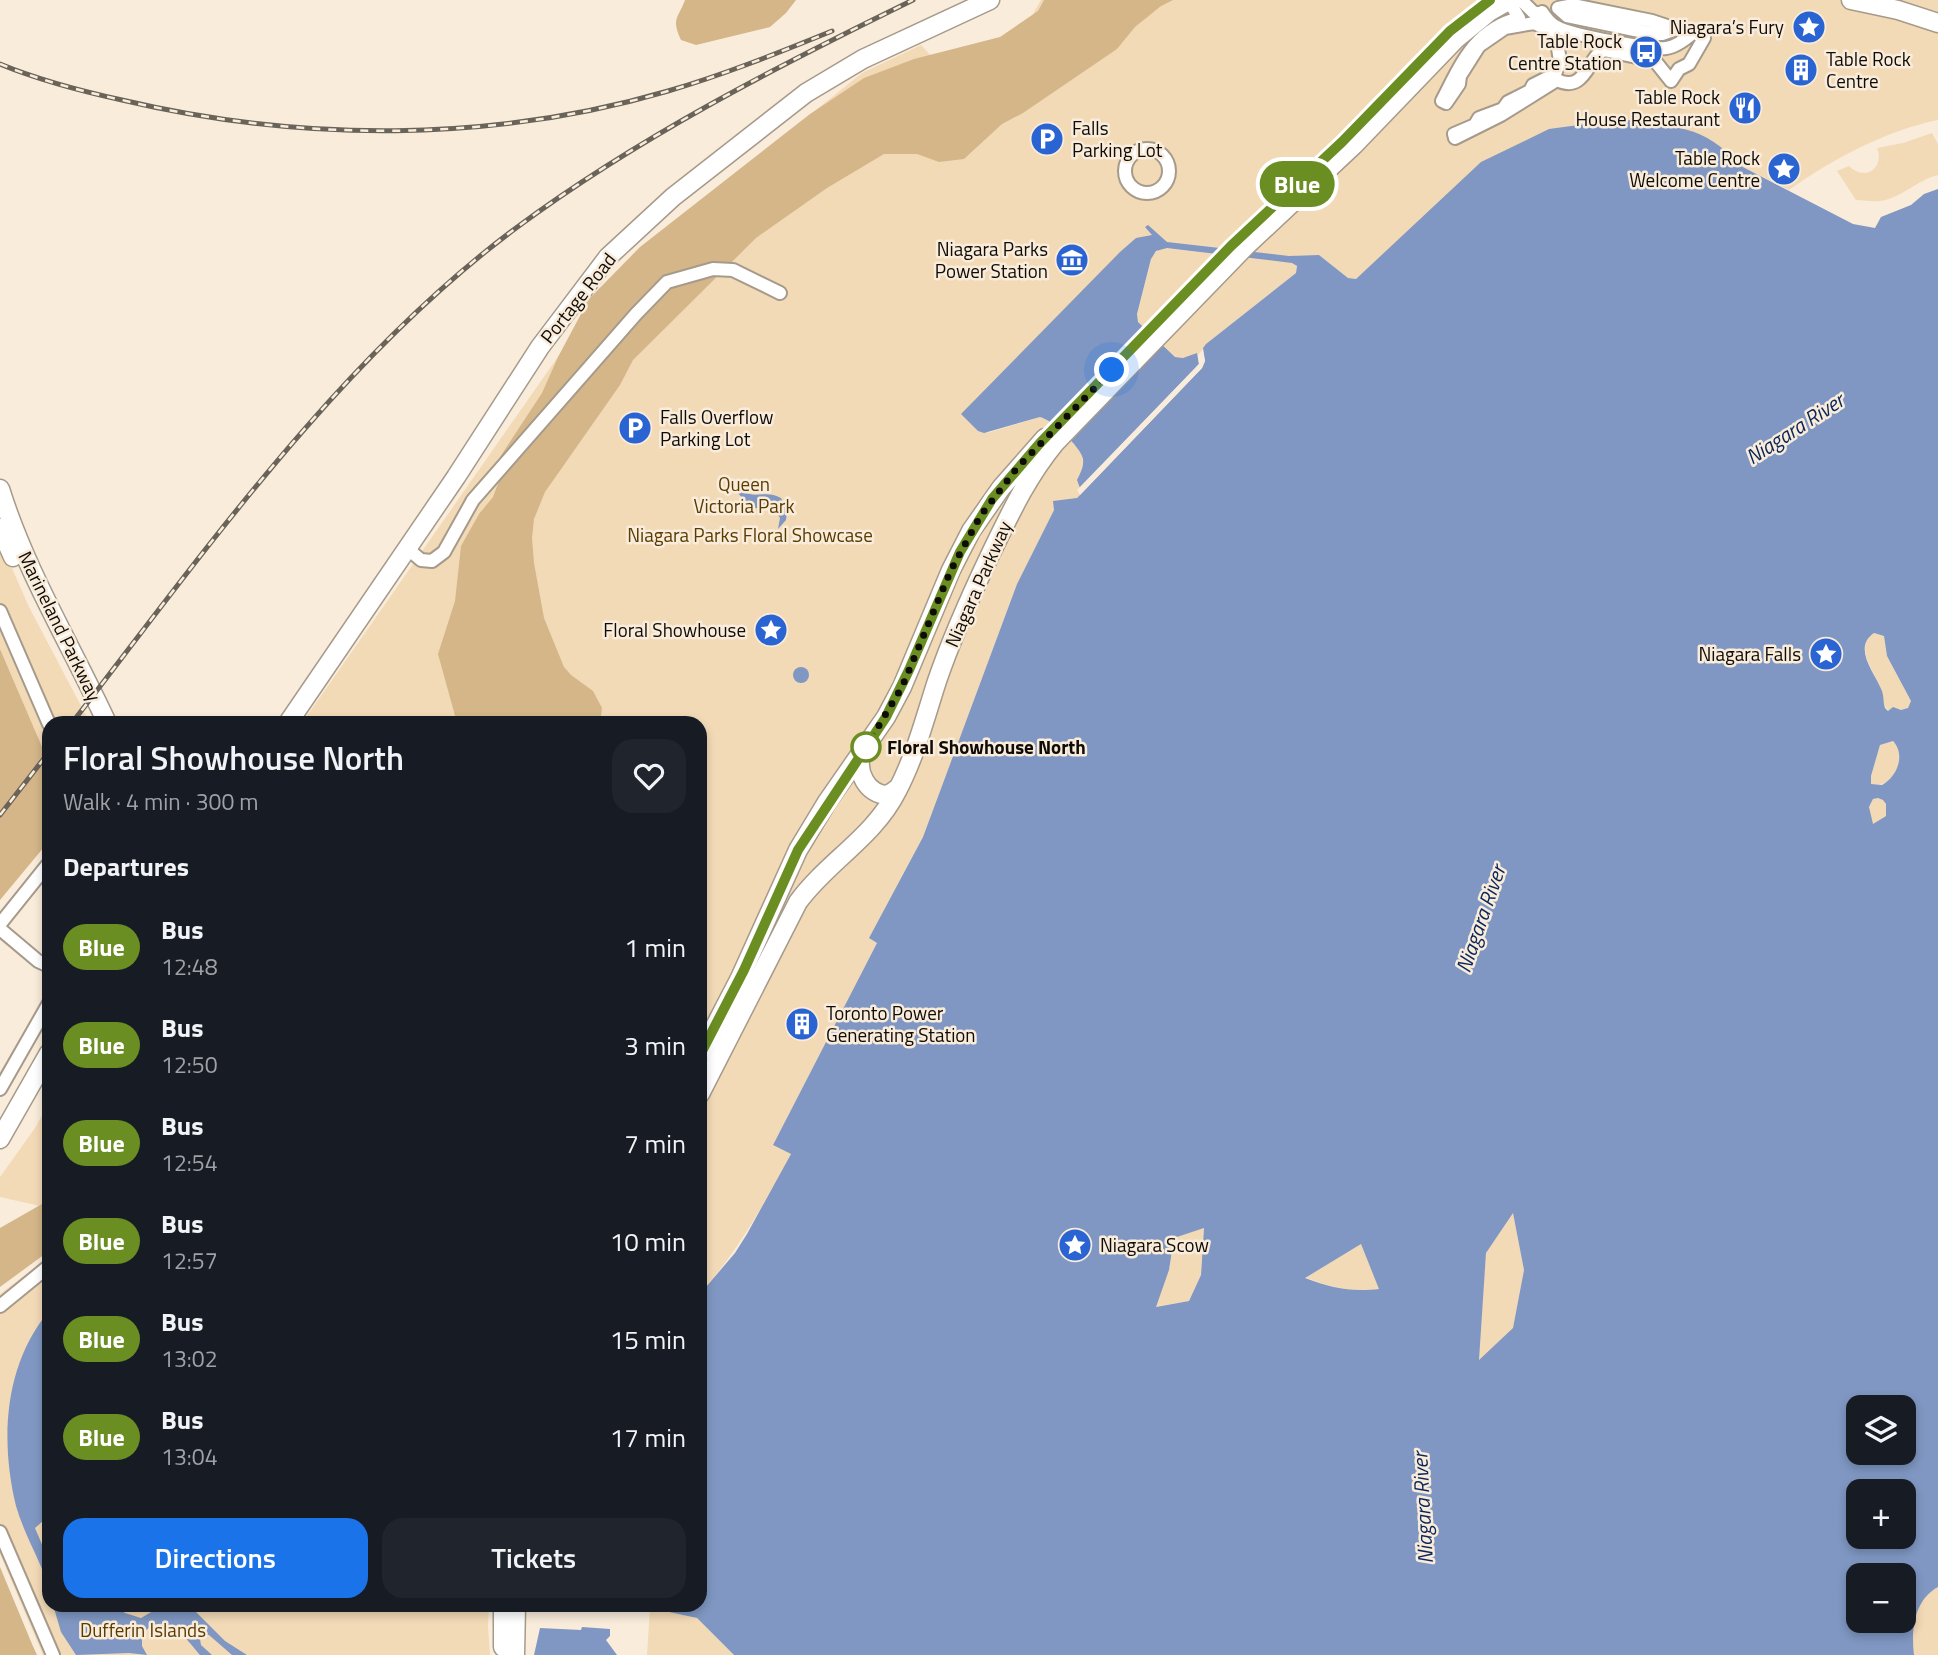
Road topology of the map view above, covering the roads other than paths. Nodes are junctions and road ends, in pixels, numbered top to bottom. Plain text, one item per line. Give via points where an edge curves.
1 (990, 0) edge
2 (1490, 0) edge
3 (1510, 0) edge
4 (1851, 0) edge
5 (1897, 0) edge
6 (1558, 8) joint
7 (1938, 13) edge
8 (1938, 23) edge
9 (1671, 81) joint
10 (1233, 252) junction
11 (780, 293) dead end
12 (1058, 433) junction
13 (0, 489) edge
14 (0, 528) edge
15 (408, 549) junction
16 (0, 611) edge
17 (312, 689) junction
18 (46, 716) edge
19 (91, 716) edge
20 (103, 716) edge
21 (293, 716) edge
22 (298, 716) edge
23 (862, 753) junction
24 (898, 788) junction
25 (42, 872) edge
26 (0, 926) edge
27 (42, 963) edge
28 (42, 1015) edge
29 (707, 1041) edge
30 (42, 1065) edge
31 (707, 1080) edge
32 (42, 1087) edge
33 (0, 1089) edge
34 (0, 1139) edge
35 (0, 1149) edge
36 (42, 1272) edge
37 (0, 1306) edge
38 (0, 1532) edge
39 (503, 1612) edge
40 (516, 1612) edge
41 (53, 1655) edge
42 (503, 1655) edge
43 (515, 1655) edge

1 - 15 main road, Portage Road via 863,59 806,93 673,197 608,257 540,347
2 - 10 main road, Niagara Parkway via 1450,31
3 - 10 main road, Niagara Parkway via 1456,39 1348,151
4 - 8 main road
5 - 7 main road
6 - 6 street via 1573,5 1676,29 1654,34 1567,16
9 - 9 street via 1656,61 1604,50 1577,80 1564,84 1557,80 1455,138 1454,134 1503,109 1555,74 1560,51 1555,38 1541,26 1526,23 1505,28 1479,46 1460,76 1460,84 1446,103 1442,101 1479,40 1499,24 1519,18 1510,3 1518,1 1533,12 1542,12 1560,29 1633,44 1669,48 1694,32 1704,38 1689,64
10 - 12 main road, Niagara Parkway
11 - 15 street via 733,270 713,269 667,282 473,500 444,552 432,561 421,560
12 - 23 main road, Niagara Parkway via 1001,488 971,531 902,687
12 - 24 main road, Niagara Parkway via 1021,490 970,597
13 - 20 main road, Marineland Parkway via 41,594
14 - 19 main road, Marineland Parkway
15 - 17 main road, Portage Road
16 - 18 street
17 - 21 main road, Portage Road
17 - 22 main road
23 - 24 main road via 859,769 871,790 888,795
23 - 29 main road, Niagara Parkway via 798,850
24 - 31 main road, Niagara Parkway via 875,823 798,902
25 - 26 street
26 - 27 street
28 - 33 street
30 - 34 main road
32 - 35 main road
36 - 37 street
38 - 41 street
39 - 42 main road
40 - 43 main road

